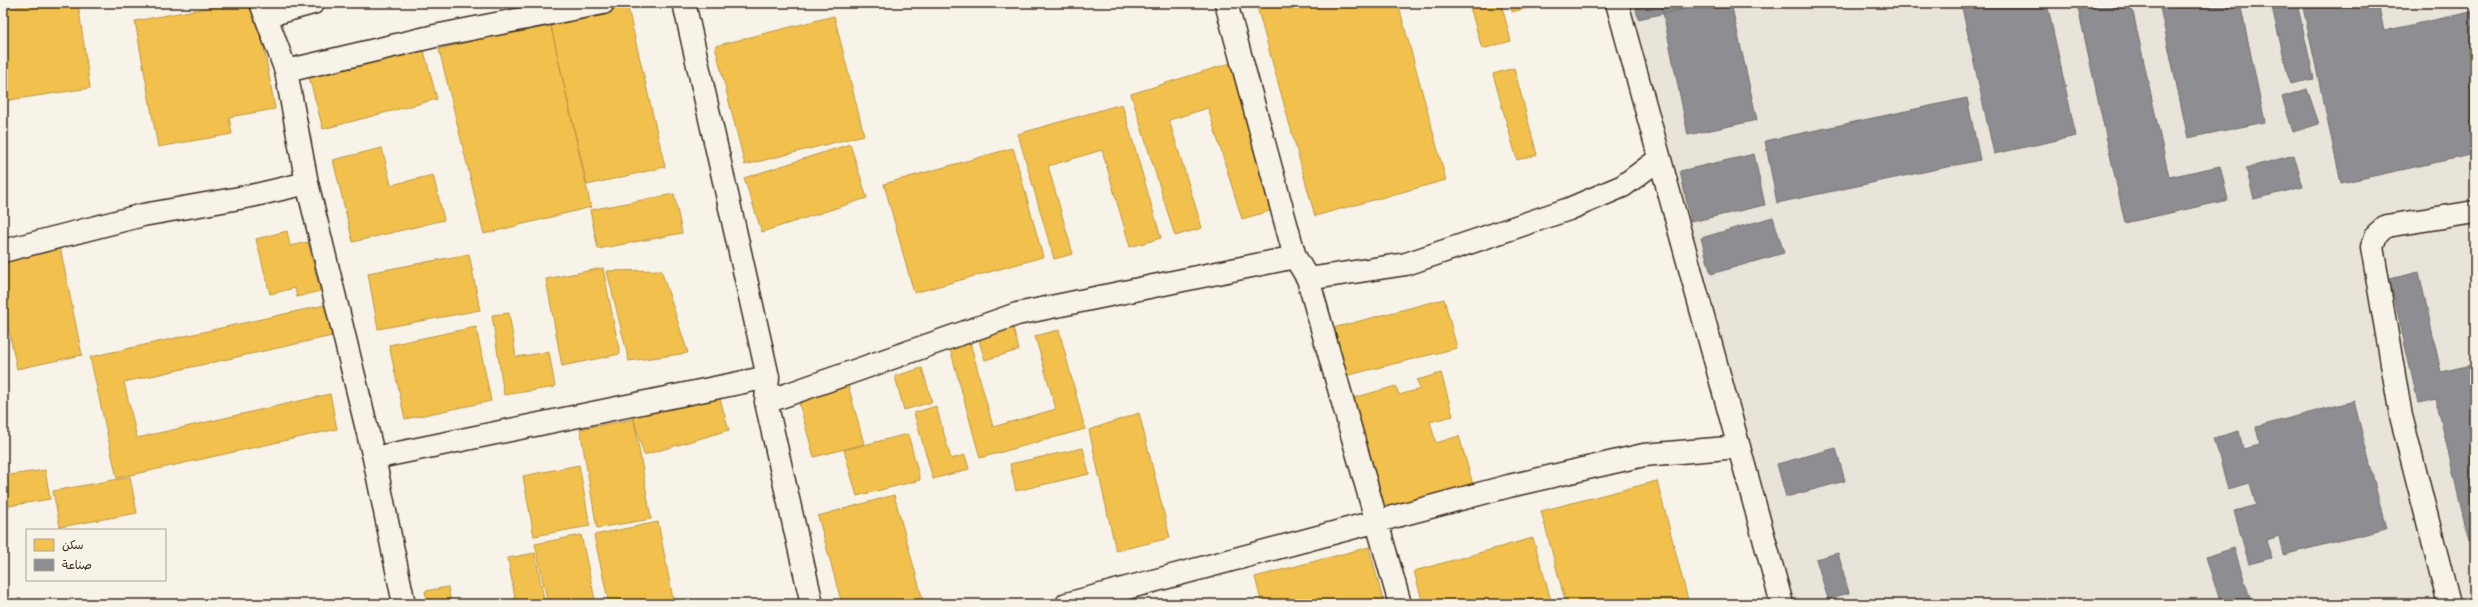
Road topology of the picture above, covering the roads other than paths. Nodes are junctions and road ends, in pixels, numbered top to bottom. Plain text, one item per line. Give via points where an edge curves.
1 (313, 3) edge
2 (603, 3) edge
3 (684, 3) edge
4 (1226, 3) edge
5 (1617, 3) edge
6 (264, 9) edge
7 (286, 71) junction
8 (1660, 159) junction
9 (307, 182) junction
10 (2475, 212) edge
11 (3, 251) edge
12 (1295, 257) junction
13 (1308, 279) junction
14 (768, 377) junction
15 (766, 402) junction
16 (1739, 447) junction
17 (374, 458) junction
18 (1377, 522) junction
19 (404, 604) edge
20 (812, 604) edge
21 (1067, 604) edge
22 (1400, 604) edge
23 (1782, 604) edge
24 (2449, 604) edge

1 - 6 street
2 - 7 street via 435,36
3 - 14 street
4 - 12 street
5 - 8 street
6 - 7 street
7 - 9 street
8 - 13 street via 1623,186 1569,209 1406,264
8 - 16 street
9 - 11 street via 251,196 143,215
9 - 17 street
10 - 24 street via 2386,226 2377,234 2372,246 2401,416
12 - 13 street
12 - 15 street via 1017,314
13 - 18 street
14 - 15 street
14 - 17 street
15 - 20 street
16 - 18 street via 1644,455 1509,486
16 - 23 street
17 - 19 street
18 - 21 street
18 - 22 street

